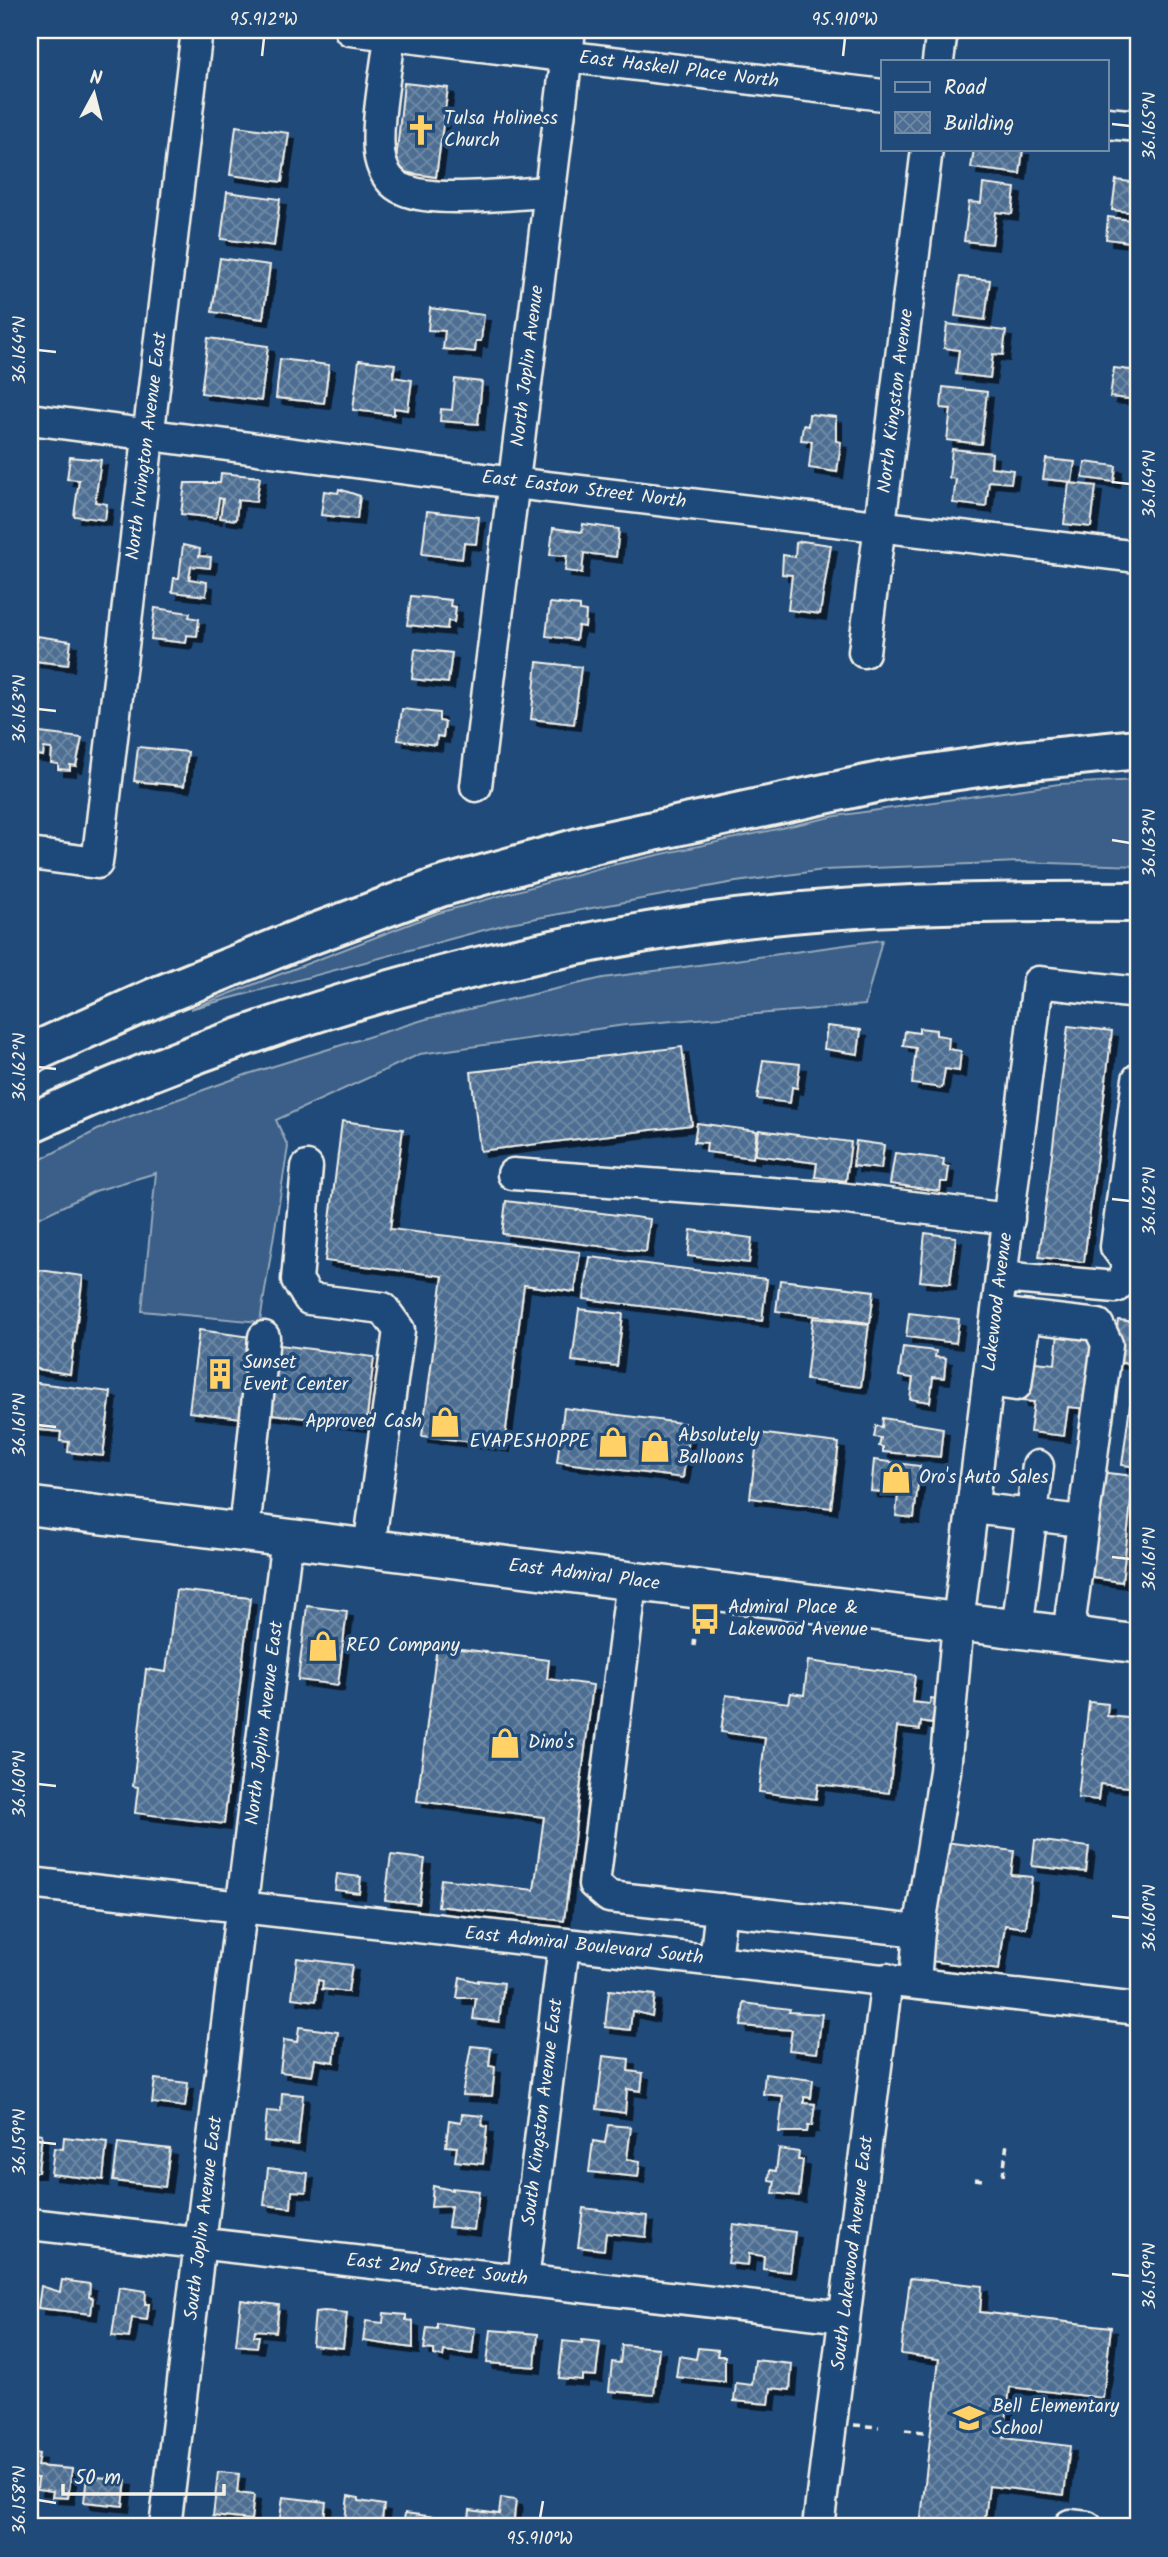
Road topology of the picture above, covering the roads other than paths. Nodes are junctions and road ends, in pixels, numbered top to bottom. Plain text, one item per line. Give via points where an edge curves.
1 (197, 30) edge
2 (350, 30) edge
3 (942, 30) edge
4 (390, 35) junction
5 (568, 43) edge
6 (938, 60) edge
7 (881, 95) edge
8 (1108, 123) edge
9 (1138, 126) edge
10 (927, 150) edge
11 (550, 192) junction
12 (30, 419) edge
13 (149, 434) junction
14 (514, 483) junction
15 (880, 526) junction
16 (1138, 557) edge
17 (864, 652) dead end
18 (1138, 749) edge
19 (476, 786) dead end
20 (30, 854) edge
21 (1138, 902) edge
22 (1138, 993) edge
23 (30, 1054) edge
24 (1138, 1079) edge
25 (30, 1123) edge
26 (307, 1167) dead end
27 (513, 1174) dead end
28 (1009, 1219) junction
29 (1133, 1257) edge
30 (1001, 1277) junction
31 (1011, 1315) junction
32 (264, 1337) dead end
33 (1038, 1466) dead end
34 (30, 1506) edge
35 (972, 1508) junction
36 (1032, 1516) junction
37 (1081, 1521) junction
38 (244, 1532) junction
39 (287, 1538) junction
40 (369, 1548) junction
41 (632, 1581) junction
42 (958, 1622) junction
43 (1017, 1630) junction
44 (1068, 1635) junction
45 (1138, 1644) edge
46 (938, 1813) joint
47 (30, 1883) edge
48 (243, 1908) junction
49 (721, 1909) junction
50 (919, 1931) junction
51 (564, 1945) junction
52 (715, 1960) junction
53 (901, 1980) junction
54 (1138, 2009) edge
55 (30, 2224) edge
56 (200, 2244) junction
57 (523, 2280) junction
58 (844, 2317) junction
59 (165, 2527) edge
60 (818, 2527) edge

1 - 13 street, North Irvington Avenue East
2 - 4 street, East Haskell Place North
3 - 6 street
4 - 5 street, East Haskell Place North
4 - 11 street via 379,140 386,176 404,190 431,196
5 - 7 street, East Haskell Place North
5 - 11 street, North Joplin Avenue
8 - 9 street
10 - 15 street, North Kingston Avenue
11 - 14 street, North Joplin Avenue
12 - 13 street, East Easton Street North
13 - 14 street, East Easton Street North
13 - 20 street, North Irvington Avenue East via 97,863
14 - 15 street, East Easton Street North
14 - 19 street, North Joplin Avenue
15 - 16 street, East Easton Street North
15 - 17 street, North Kingston Avenue
18 - 23 highway via 889,780 580,848 440,887 302,938
21 - 25 highway via 985,901 861,909 699,924 563,948 384,991 256,1032 99,1091
22 - 28 street, Lakewood Avenue via 1038,982
24 - 29 street via 1116,1247
26 - 40 street via 297,1280 309,1299 383,1308 399,1330
27 - 28 street via 839,1198
28 - 30 street, Lakewood Avenue
29 - 30 street via 1125,1279 1116,1287
30 - 31 street, Lakewood Avenue
31 - 35 street, Lakewood Avenue via 988,1381
31 - 37 street via 1098,1325 1107,1344
32 - 38 street
33 - 36 street
34 - 38 main road, East Admiral Place
35 - 36 street
35 - 42 street, Lakewood Avenue
36 - 37 street
36 - 43 street
37 - 44 street
38 - 39 main road, East Admiral Place
39 - 40 main road, East Admiral Place
39 - 48 street, North Joplin Avenue East
40 - 41 main road, East Admiral Place
41 - 42 main road, East Admiral Place
41 - 49 street via 594,1884 609,1897
42 - 43 main road, East Admiral Place
42 - 46 street, Lakewood Avenue
43 - 44 main road, East Admiral Place
44 - 45 main road, East Admiral Place
46 - 50 street, South Lakewood Avenue East
47 - 48 street, East Admiral Boulevard South
48 - 51 street, East Admiral Boulevard South
48 - 56 street, South Joplin Avenue East
49 - 50 street
49 - 52 street
50 - 53 street, South Lakewood Avenue East
51 - 52 street, East Admiral Boulevard South
51 - 57 street, South Kingston Avenue East
52 - 53 street, East Admiral Boulevard South
53 - 54 street, East Admiral Boulevard South
53 - 58 street, South Lakewood Avenue East
55 - 56 street, East 2nd Street South
56 - 57 street, East 2nd Street South
56 - 59 street, South Joplin Avenue East
57 - 58 street, East 2nd Street South
58 - 60 street, South Lakewood Avenue East

